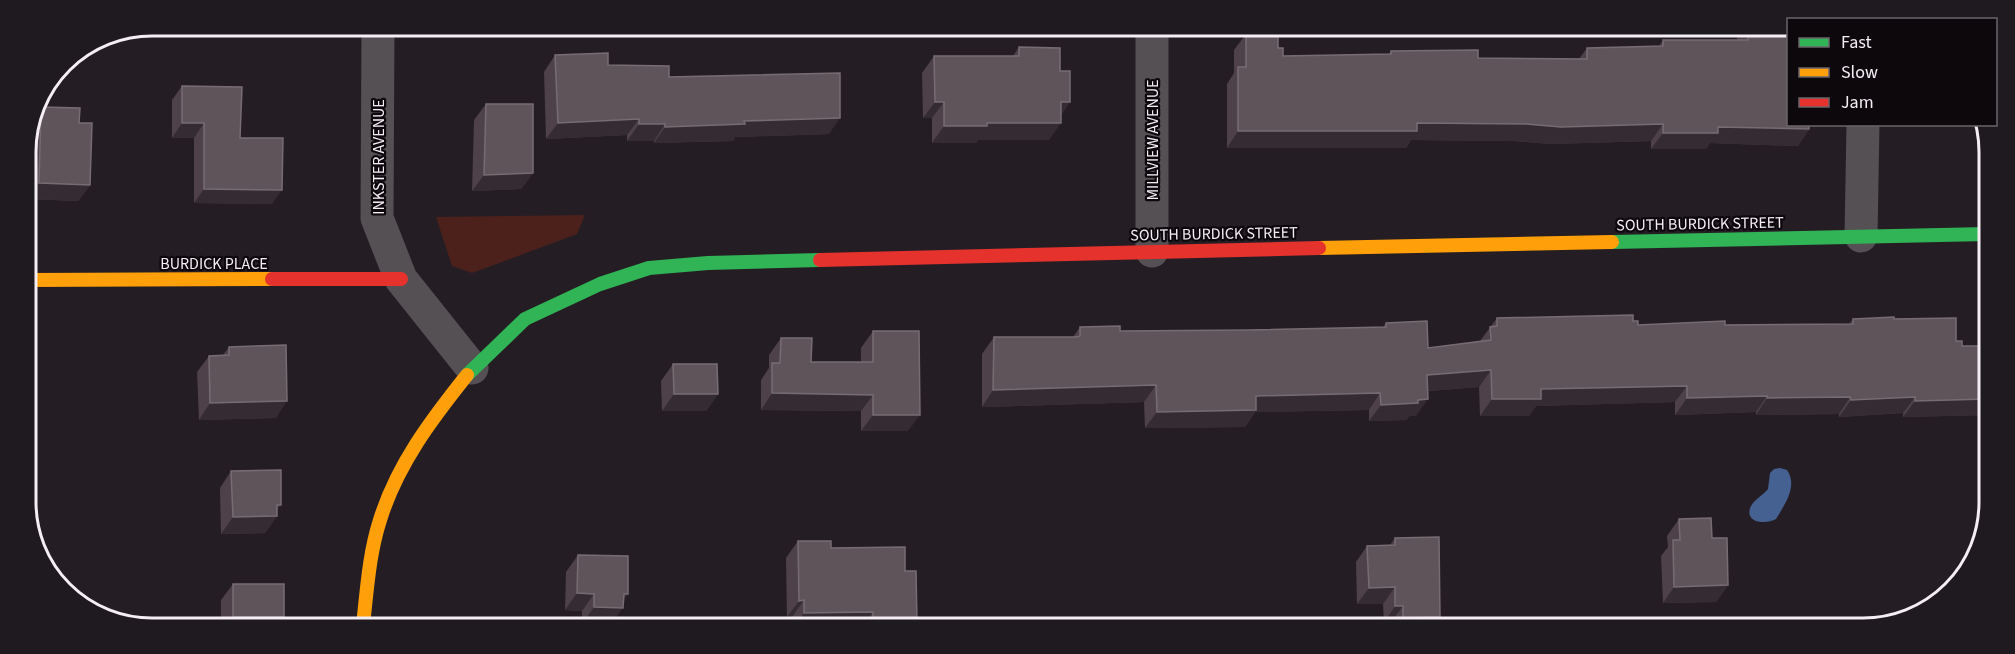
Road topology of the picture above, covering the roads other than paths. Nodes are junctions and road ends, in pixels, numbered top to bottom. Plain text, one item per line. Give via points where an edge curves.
1 (378, 36) edge
2 (1152, 36) edge
3 (1863, 126) edge
4 (1979, 234) edge
5 (1862, 236) junction
6 (1152, 251) junction
7 (401, 279) junction
8 (36, 280) edge
9 (472, 368) junction
10 (364, 618) edge

1 - 7 street, INKSTER AVENUE via 377,218
2 - 6 street, MILLVIEW AVENUE
3 - 5 street
4 - 5 street, SOUTH BURDICK STREET
5 - 6 street, SOUTH BURDICK STREET
6 - 9 street, SOUTH BURDICK STREET via 708,263 649,268 600,284 525,319
7 - 8 street, BURDICK PLACE
7 - 9 street, INKSTER AVENUE
9 - 10 street via 427,425 392,486 372,552

